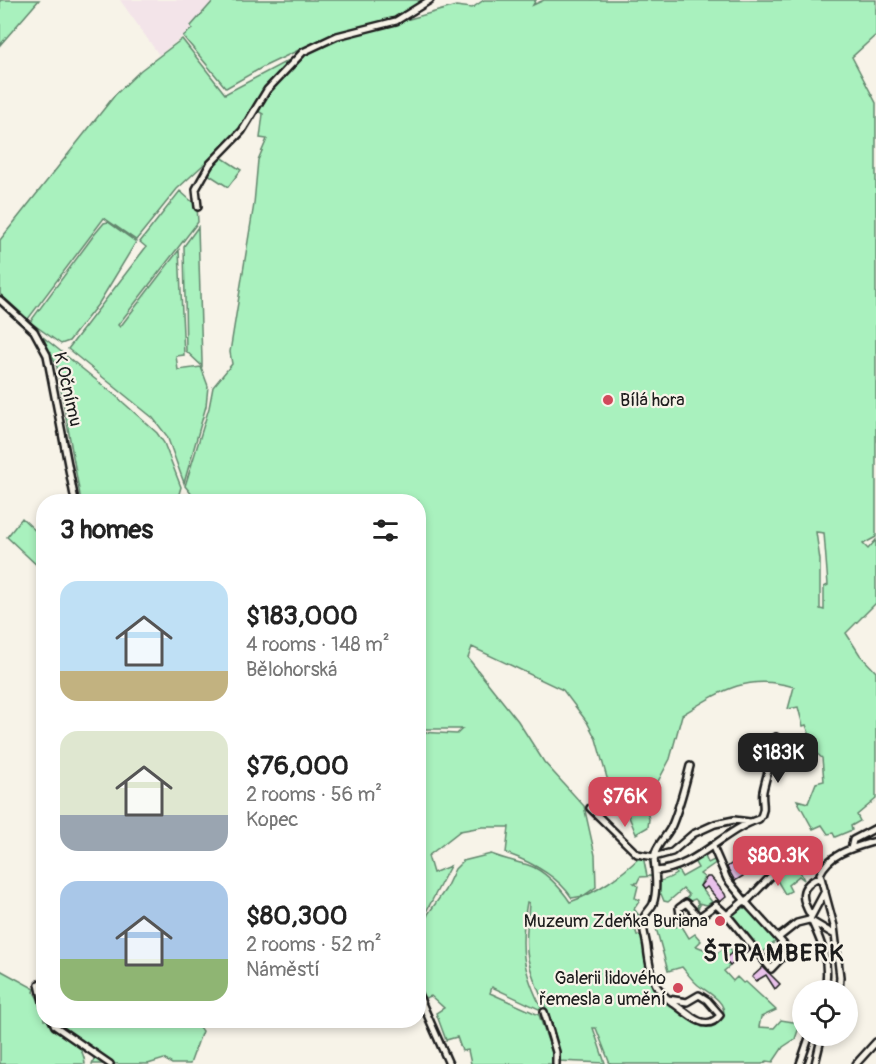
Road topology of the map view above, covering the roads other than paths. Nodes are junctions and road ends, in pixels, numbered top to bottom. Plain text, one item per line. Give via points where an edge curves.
1 (430, 0) edge
2 (198, 207) dead end
3 (0, 300) edge
4 (74, 494) edge
5 (776, 737) dead end
6 (690, 766) dead end
7 (590, 808) dead end
8 (750, 822) junction
9 (876, 828) edge
10 (876, 841) edge
11 (713, 847) junction
12 (798, 849) dead end
13 (851, 849) junction
14 (654, 857) junction
15 (655, 871) junction
16 (820, 878) junction
17 (825, 891) junction
18 (745, 900) junction
19 (727, 915) junction
20 (811, 919) junction
21 (681, 922) dead end
22 (835, 935) junction
23 (778, 938) junction
24 (827, 980) edge
25 (840, 980) edge
26 (668, 999) junction
27 (426, 1012) edge
28 (544, 1012) dead end
29 (58, 1028) edge
30 (876, 1042) edge
31 (806, 1046) edge
32 (819, 1046) edge
33 (110, 1064) edge
34 (449, 1064) edge
35 (556, 1064) edge
36 (800, 1064) edge
37 (815, 1064) edge
38 (856, 1064) edge

1 - 2 street via 396,21 320,42 293,62 267,90 243,131 210,164 196,189
3 - 4 street, K Očnímu via 34,331 48,356
5 - 8 street via 764,789 765,808 759,819
6 - 14 street via 677,813
7 - 14 street via 637,854
8 - 11 street
8 - 14 street via 715,824 693,834 672,852
9 - 13 street via 853,840
10 - 13 street
11 - 15 street
11 - 18 street via 727,879
12 - 18 street
13 - 16 street via 826,863
14 - 15 street
15 - 26 street via 653,903 643,919 650,973 656,989
16 - 17 street
16 - 20 street via 805,889 803,901
17 - 20 street
17 - 22 street
18 - 19 street
18 - 23 street
19 - 21 street via 716,905 699,917 686,903 679,908
19 - 23 street via 771,969 789,950
20 - 22 street
20 - 23 street via 797,923
20 - 24 street via 825,951
22 - 25 street
26 - 26 street via 687,1002 699,995 720,1015 701,1023
27 - 34 street
28 - 35 street
29 - 33 street
30 - 38 street
31 - 36 street
32 - 37 street

